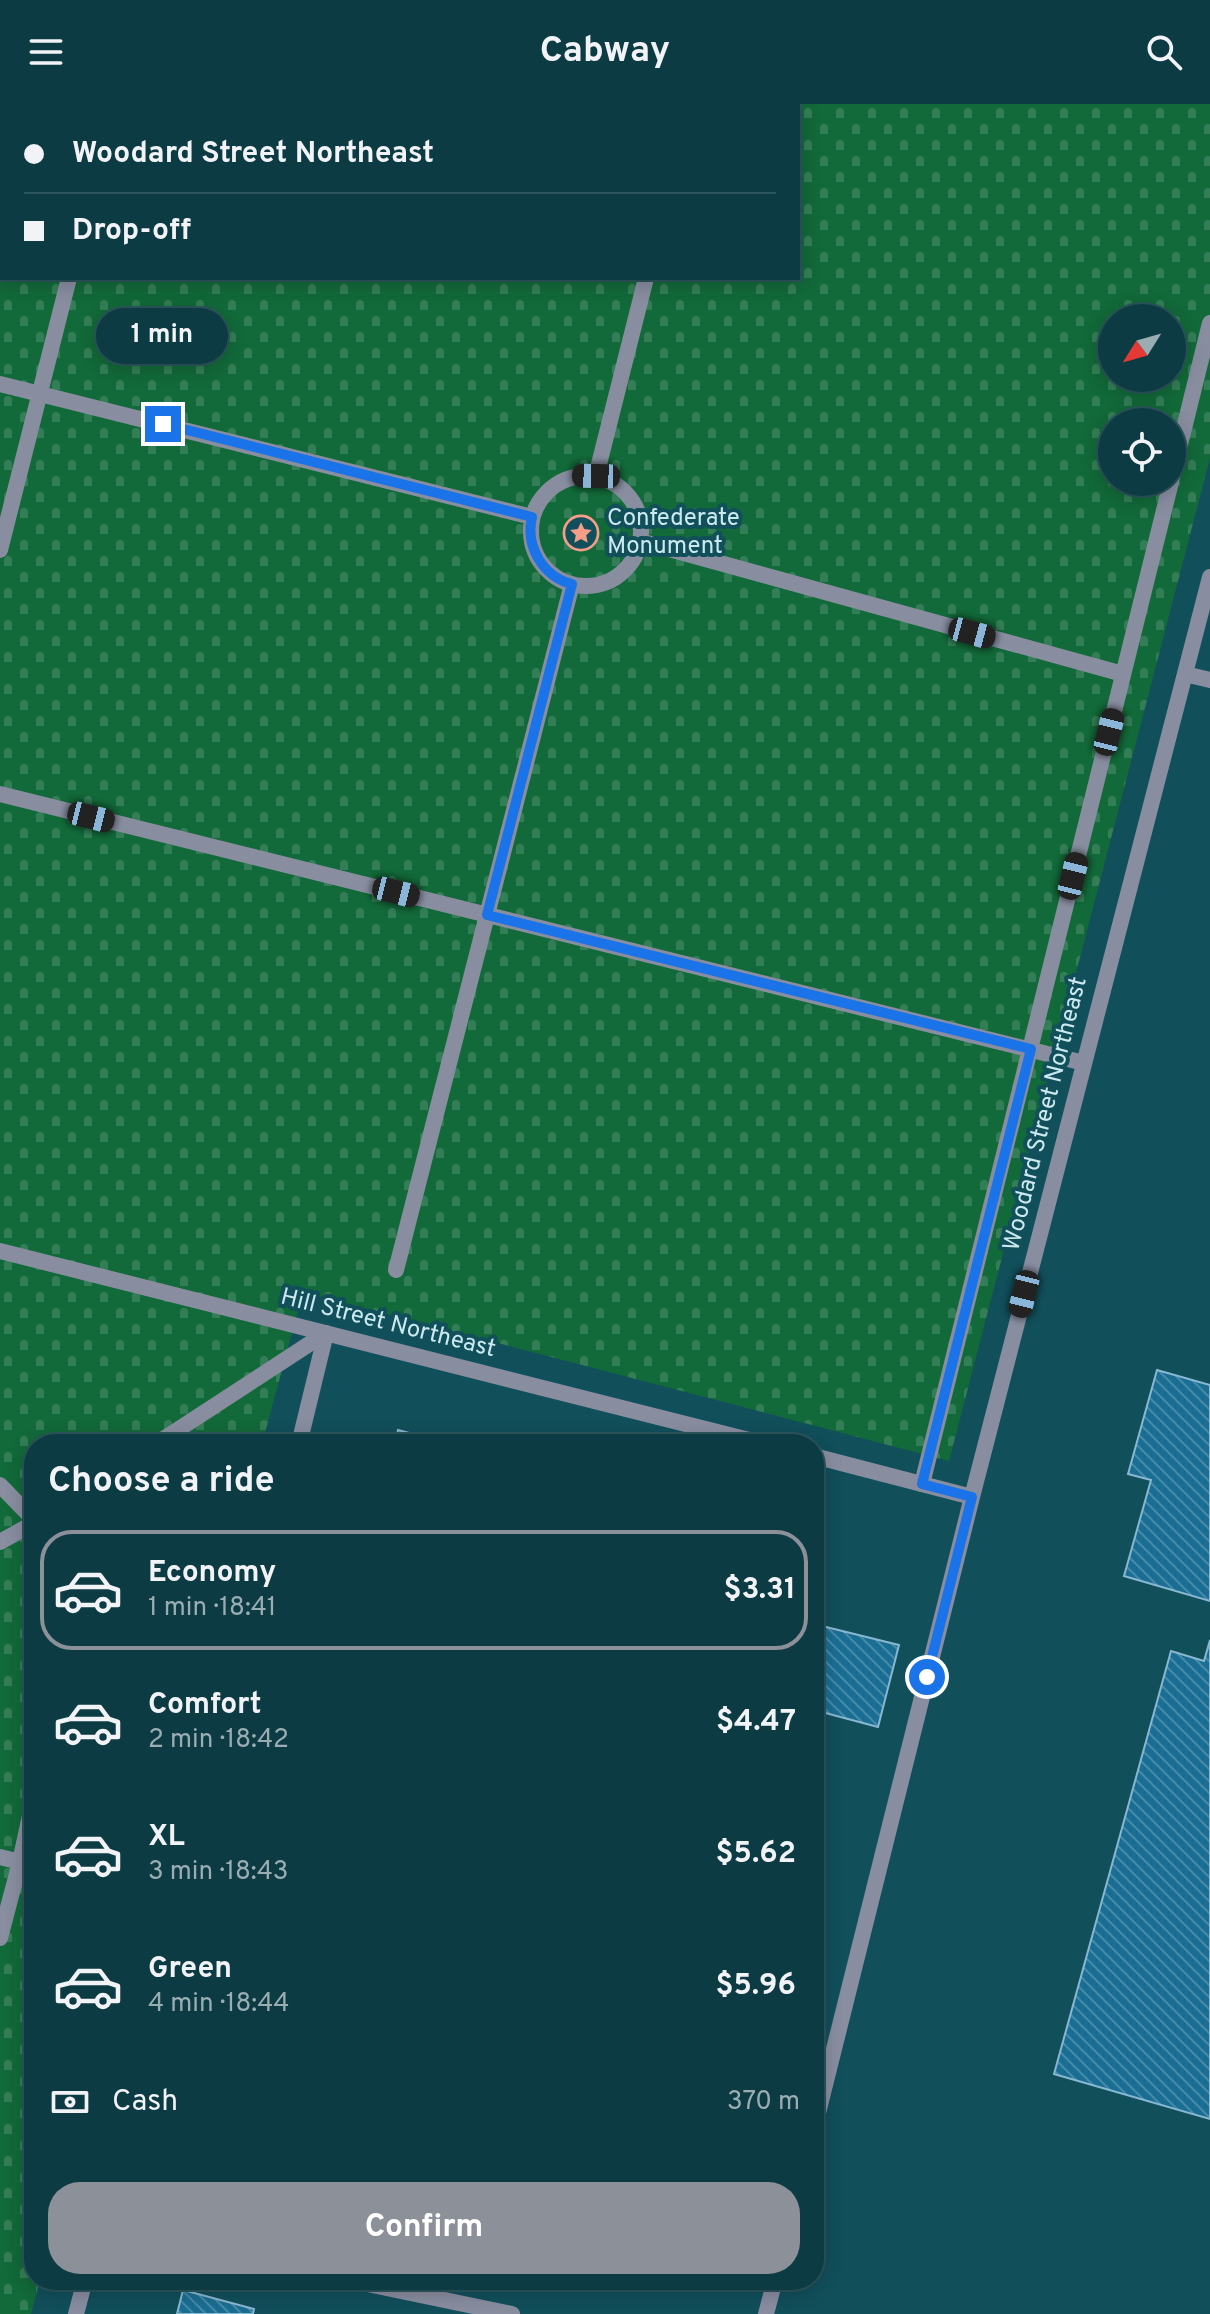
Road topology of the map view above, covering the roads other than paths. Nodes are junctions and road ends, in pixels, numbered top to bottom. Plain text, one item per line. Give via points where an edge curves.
1 (68, 280) edge
2 (645, 280) edge
3 (1210, 323) edge
4 (0, 384) edge
5 (40, 394) junction
6 (1186, 420) edge
7 (596, 476) junction
8 (1167, 496) edge
9 (532, 517) junction
10 (640, 541) junction
11 (0, 550) edge
12 (1210, 577) edge
13 (572, 584) junction
14 (1123, 674) junction
15 (1185, 674) junction
16 (1210, 680) edge
17 (0, 794) edge
18 (487, 915) junction
19 (1031, 1049) junction
20 (1084, 1063) junction
21 (0, 1251) edge
22 (396, 1270) dead end
23 (326, 1333) junction
24 (171, 1434) edge
25 (301, 1434) edge
26 (725, 1434) edge
27 (824, 1459) edge
28 (922, 1484) junction
29 (0, 1485) edge
30 (972, 1497) junction
31 (24, 1511) edge
32 (24, 1528) edge
33 (0, 1542) edge
34 (24, 1843) edge
35 (0, 1857) edge
36 (20, 1862) junction
37 (0, 1938) edge
38 (824, 2089) edge
39 (82, 2290) edge
40 (396, 2290) edge
41 (772, 2290) edge
42 (76, 2314) edge
43 (512, 2314) edge
44 (766, 2314) edge

1 - 5 street
2 - 7 street
3 - 6 street
4 - 5 street
5 - 9 street
5 - 11 street
7 - 9 street via 559,481
7 - 10 street via 629,495 638,511
8 - 14 street
9 - 13 street via 531,542 538,558 549,572
10 - 13 street via 629,566 614,578 598,585
10 - 14 street
12 - 15 street, Woodard Street Northeast
13 - 18 street
14 - 19 street
15 - 16 street
15 - 20 street, Woodard Street Northeast
17 - 18 street
18 - 19 street
18 - 22 street
19 - 20 street
19 - 28 street
20 - 30 street, Woodard Street Northeast
21 - 23 street, Hill Street Northeast
23 - 24 street
23 - 25 street
23 - 26 street, Hill Street Northeast
27 - 28 street
28 - 30 street
29 - 31 street
30 - 38 street, Woodard Street Northeast
32 - 33 street
34 - 36 street
35 - 36 street
36 - 37 street
39 - 42 street
40 - 43 street
41 - 44 street

